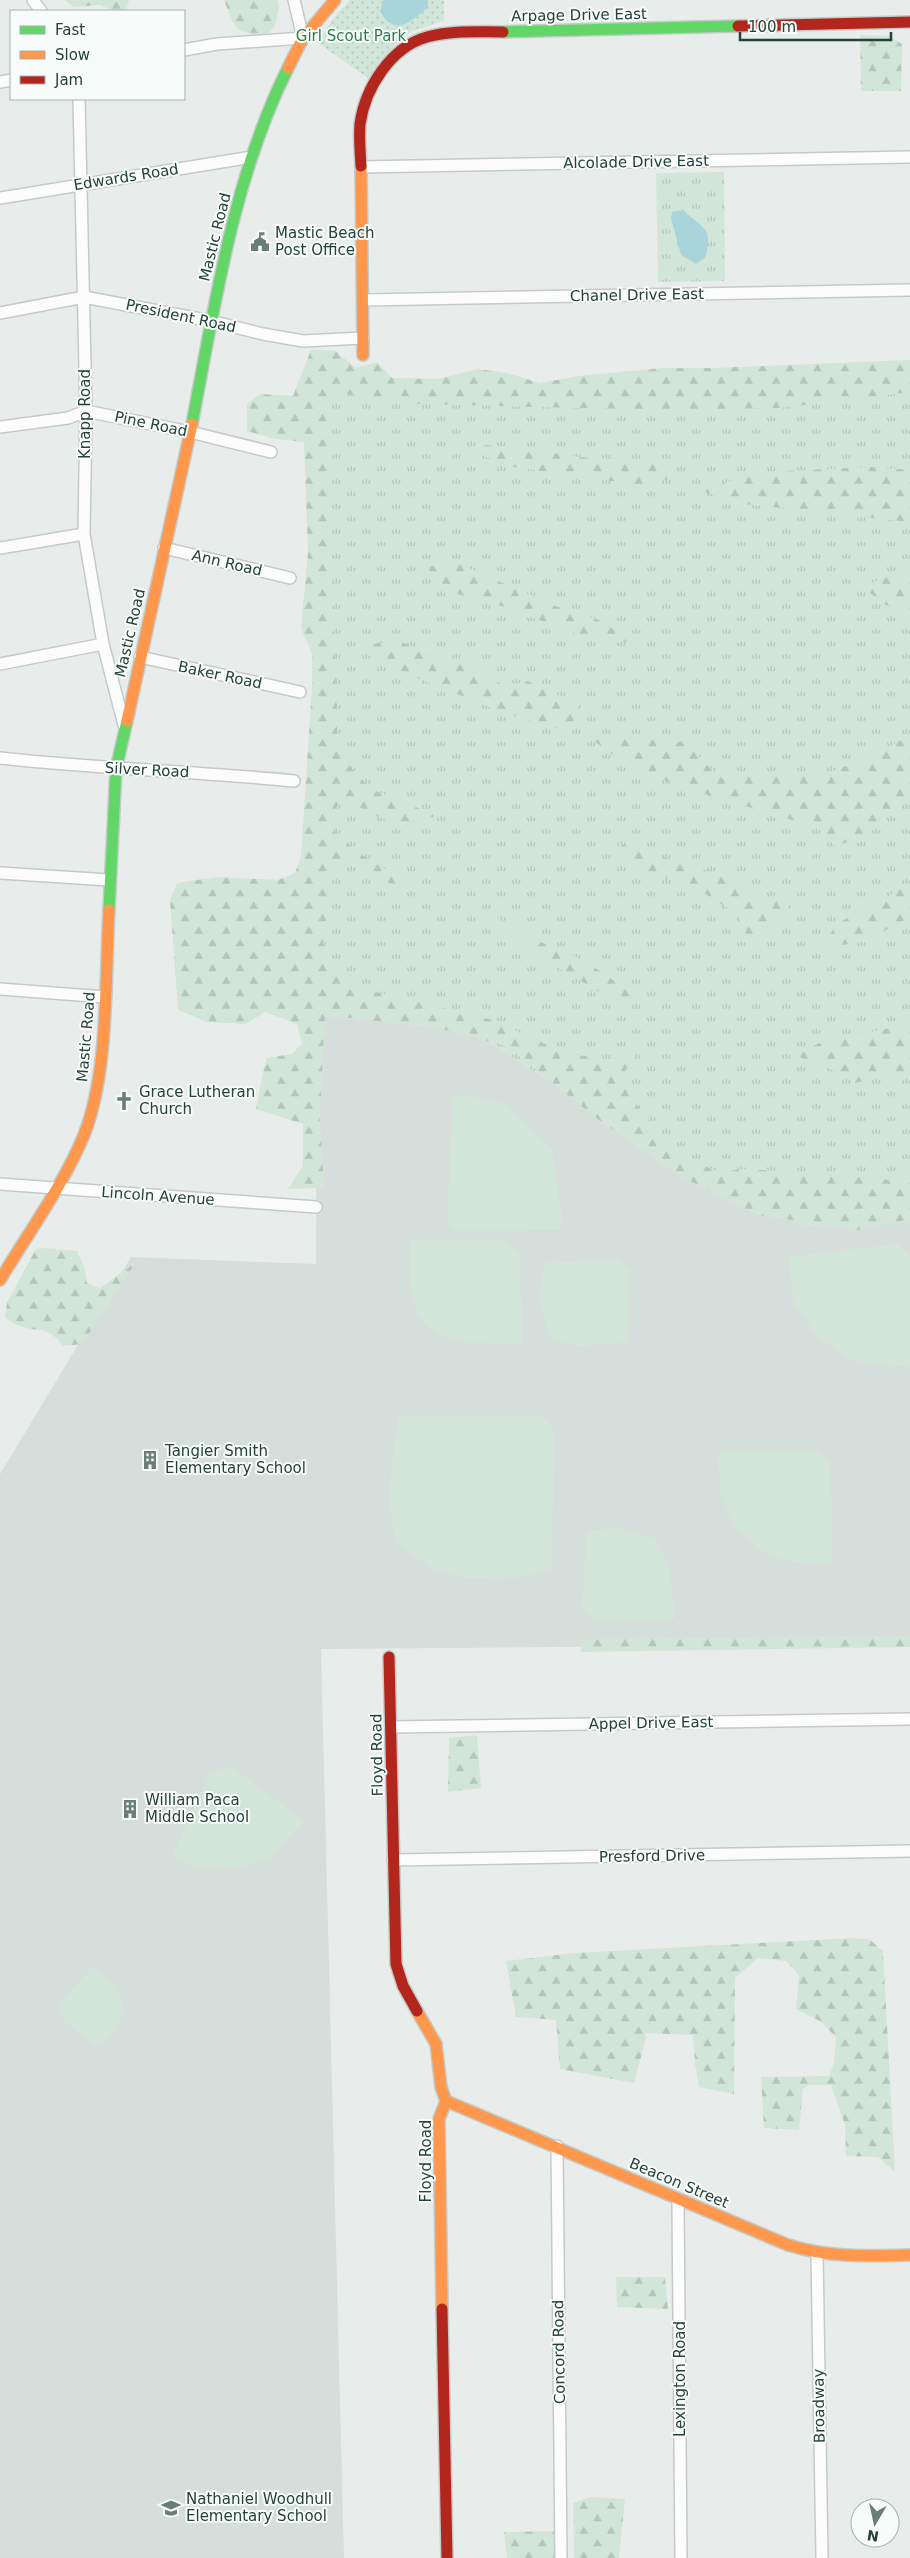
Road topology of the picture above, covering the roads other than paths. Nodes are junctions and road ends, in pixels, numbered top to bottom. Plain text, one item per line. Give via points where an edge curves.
1 (336, 0) edge
2 (295, 1) edge
3 (910, 22) edge
4 (304, 38) junction
5 (185, 50) edge
6 (79, 100) edge
7 (252, 156) junction
8 (910, 157) edge
9 (361, 167) junction
10 (81, 185) junction
11 (0, 198) edge
12 (910, 290) edge
13 (84, 297) junction
14 (364, 300) junction
15 (0, 313) edge
16 (211, 320) junction
17 (363, 338) junction
18 (364, 355) dead end
19 (86, 411) junction
20 (0, 427) edge
21 (190, 432) junction
22 (271, 452) dead end
23 (84, 534) junction
24 (0, 548) edge
25 (164, 548) junction
26 (290, 578) dead end
27 (103, 644) junction
28 (140, 657) junction
29 (0, 664) edge
30 (300, 692) dead end
31 (124, 726) junction
32 (0, 758) edge
33 (116, 768) junction
34 (294, 782) dead end
35 (0, 873) edge
36 (108, 880) junction
37 (0, 989) edge
38 (105, 997) junction
39 (0, 1184) edge
40 (56, 1188) junction
41 (316, 1207) dead end
42 (0, 1280) edge
43 (389, 1657) dead end
44 (910, 1719) edge
45 (392, 1727) junction
46 (910, 1851) edge
47 (394, 1860) junction
48 (446, 2101) junction
49 (557, 2146) junction
50 (678, 2201) junction
51 (817, 2253) junction
52 (910, 2255) edge
53 (447, 2558) edge
54 (562, 2558) edge
55 (681, 2558) edge
56 (822, 2558) edge

1 - 4 street, Mastic Road
2 - 4 street
3 - 9 street, Arpage Drive East via 426,36 403,49 368,92 360,126
4 - 5 street via 217,44
4 - 7 street, Mastic Road via 284,76
6 - 10 street, Knapp Road
7 - 10 street, Edwards Road
7 - 16 street, Mastic Road via 231,226
8 - 9 street, Alcolade Drive East
9 - 14 street
10 - 11 street, Edwards Road
10 - 13 street, Knapp Road
12 - 14 street, Chanel Drive East
13 - 15 street, President Road
13 - 16 street, President Road
13 - 19 street, Knapp Road
14 - 17 street
16 - 17 street, President Road via 303,341
16 - 21 street, Mastic Road
17 - 18 street
19 - 20 street, Pine Road via 68,418
19 - 21 street, Pine Road
19 - 23 street, Knapp Road
21 - 22 street, Pine Road
21 - 25 street, Mastic Road
23 - 24 street
23 - 27 street, Knapp Road
25 - 26 street, Ann Road
25 - 28 street, Mastic Road
27 - 29 street
27 - 31 street, Knapp Road
28 - 30 street, Baker Road
28 - 31 street, Mastic Road
31 - 33 street, Mastic Road
32 - 33 street, Silver Road
33 - 34 street, Silver Road via 237,775
33 - 36 street, Mastic Road
35 - 36 street
36 - 38 street, Mastic Road
37 - 38 street
38 - 40 street, Mastic Road via 100,1064 91,1112 84,1135
39 - 40 street, Lincoln Avenue
40 - 41 street, Lincoln Avenue
40 - 42 street, Mastic Road
43 - 45 street, Floyd Road
44 - 45 street, Appel Drive East
45 - 47 street, Floyd Road
46 - 47 street, Presford Drive
47 - 48 street, Floyd Road via 399,1981 436,2045 440,2063 439,2090
48 - 49 street, Beacon Street
48 - 53 street, Floyd Road via 439,2119
49 - 50 street, Beacon Street
49 - 54 street, Concord Road
50 - 51 street, Beacon Street
50 - 55 street, Lexington Road
51 - 52 street, Beacon Street
51 - 56 street, Broadway

